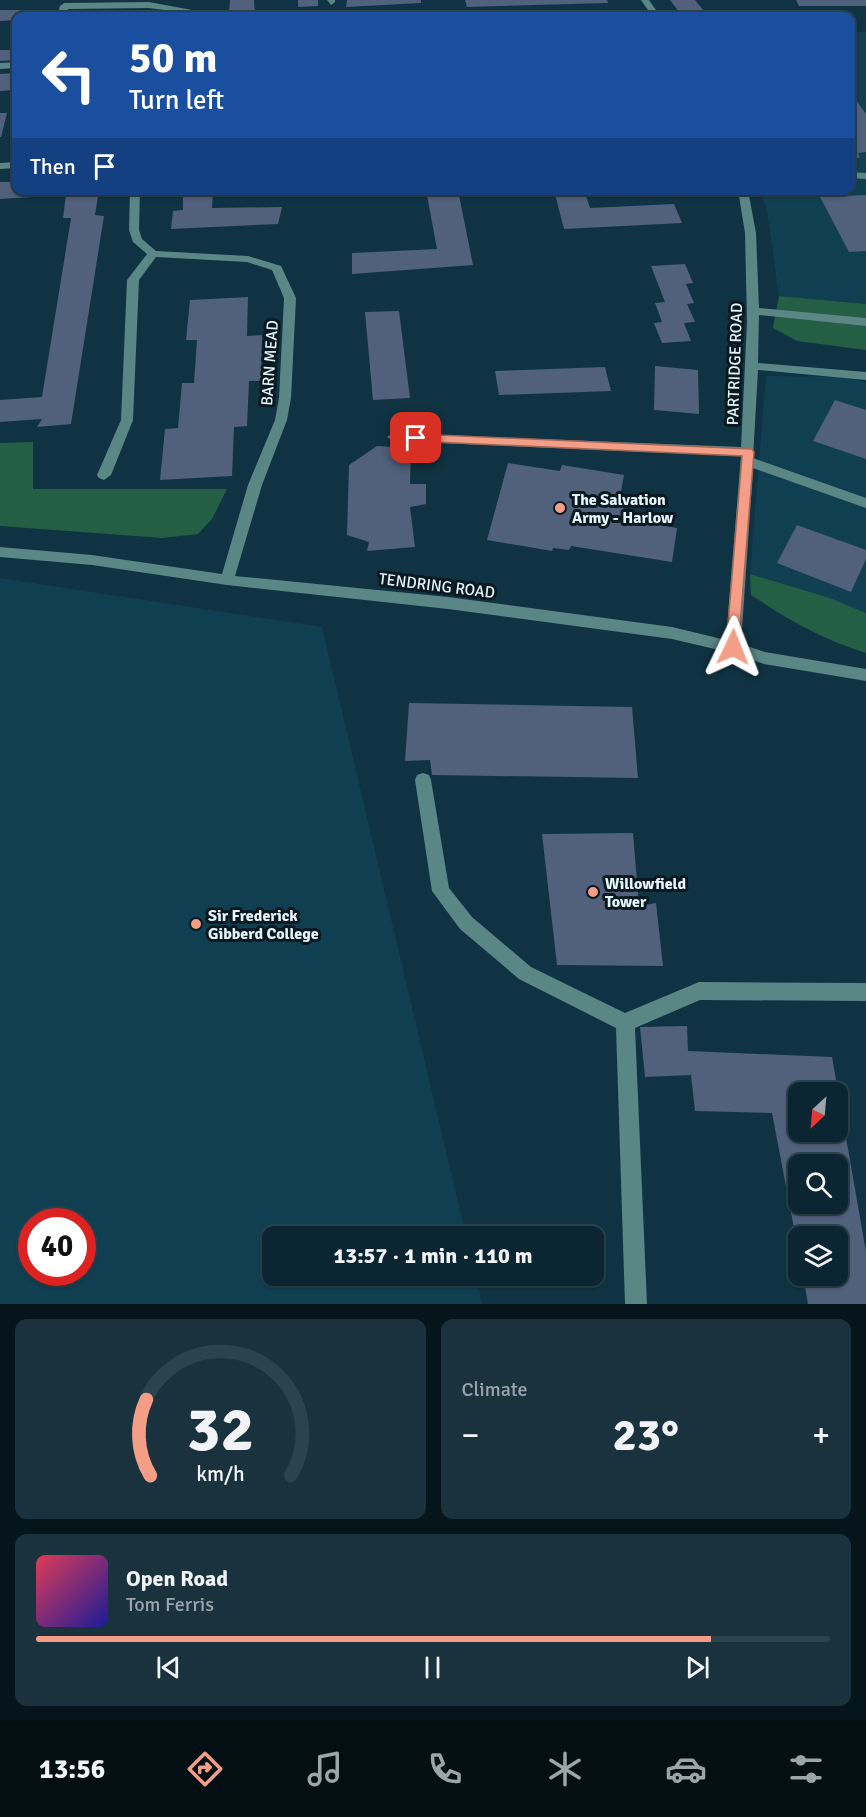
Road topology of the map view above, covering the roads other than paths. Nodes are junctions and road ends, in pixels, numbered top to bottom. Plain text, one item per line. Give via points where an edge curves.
1 (196, 0) edge
2 (62, 12) edge
3 (181, 12) edge
4 (187, 12) edge
5 (135, 195) edge
6 (745, 195) edge
7 (153, 254) junction
8 (754, 311) junction
9 (866, 322) edge
10 (751, 366) junction
11 (866, 376) edge
12 (393, 437) dead end
13 (748, 457) junction
14 (104, 475) dead end
15 (866, 504) edge
16 (0, 552) edge
17 (227, 580) junction
18 (733, 647) junction
19 (866, 675) edge
20 (423, 780) dead end
21 (866, 992) edge
22 (626, 1023) junction
23 (636, 1304) edge

1 - 4 street
2 - 3 street via 64,6 149,5
5 - 7 street via 137,240
6 - 8 street, PARTRIDGE ROAD via 749,209
7 - 14 street via 133,280 128,420
7 - 17 street, BARN MEAD via 248,259 277,268 291,298 281,420 255,485
8 - 9 street
8 - 10 street, PARTRIDGE ROAD
10 - 11 street
10 - 13 street, PARTRIDGE ROAD
12 - 13 street
13 - 15 street
13 - 18 street, PARTRIDGE ROAD
16 - 17 street, TENDRING ROAD via 92,560
17 - 18 street, TENDRING ROAD via 448,603 672,633
18 - 19 street, TENDRING ROAD via 764,658
20 - 22 street via 441,891 466,923 525,973
21 - 22 street via 699,991
22 - 23 street

